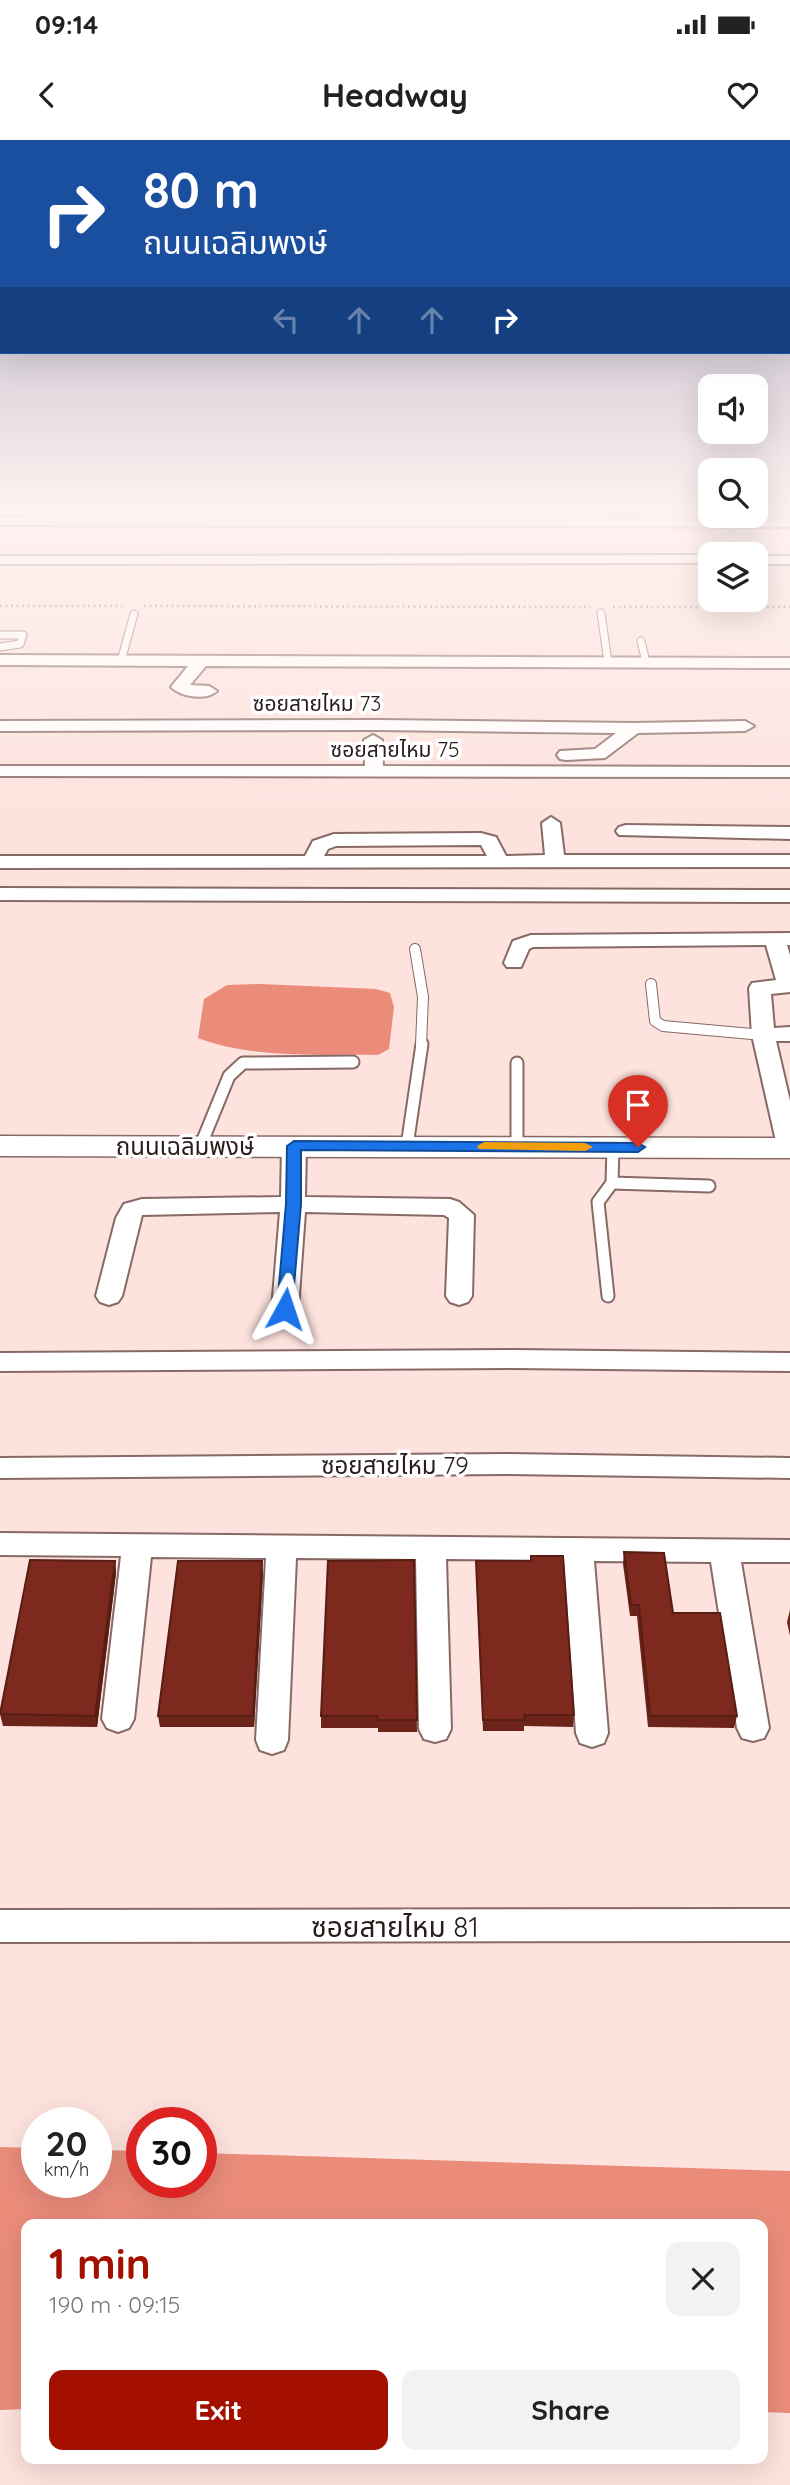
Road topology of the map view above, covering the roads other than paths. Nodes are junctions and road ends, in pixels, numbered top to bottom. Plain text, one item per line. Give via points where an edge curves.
1 (134, 615) edge
2 (601, 615) edge
3 (0, 635) edge
4 (641, 641) dead end
5 (0, 647) edge
6 (0, 660) edge
7 (121, 661) junction
8 (200, 662) junction
9 (608, 662) junction
10 (646, 662) junction
11 (790, 663) edge
12 (209, 691) dead end
13 (0, 726) edge
14 (745, 726) dead end
15 (634, 728) junction
16 (373, 740) dead end
17 (0, 771) edge
18 (374, 771) junction
19 (551, 772) junction
20 (790, 772) edge
21 (551, 823) dead end
22 (626, 831) dead end
23 (762, 833) junction
24 (790, 834) edge
25 (555, 861) junction
26 (769, 861) junction
27 (790, 861) edge
28 (0, 862) edge
29 (0, 894) edge
30 (790, 896) edge
31 (782, 939) edge
32 (415, 949) dead end
33 (514, 963) dead end
34 (651, 984) dead end
35 (789, 986) edge
36 (790, 1034) edge
37 (763, 1035) junction
38 (353, 1062) dead end
39 (517, 1063) dead end
40 (0, 1146) edge
41 (294, 1146) junction
42 (407, 1146) junction
43 (517, 1146) junction
44 (200, 1147) junction
45 (613, 1147) junction
46 (790, 1148) edge
47 (612, 1183) junction
48 (709, 1186) dead end
49 (293, 1204) junction
50 (109, 1296) dead end
51 (459, 1296) dead end
52 (608, 1296) dead end
53 (285, 1309) dead end
54 (0, 1362) edge
55 (790, 1362) edge
56 (0, 1468) edge
57 (790, 1468) edge
58 (0, 1544) edge
59 (137, 1547) junction
60 (282, 1547) junction
61 (431, 1548) junction
62 (579, 1548) junction
63 (724, 1550) junction
64 (790, 1551) edge
65 (118, 1719) dead end
66 (753, 1728) dead end
67 (435, 1729) dead end
68 (592, 1732) dead end
69 (272, 1740) dead end
70 (0, 1926) edge
71 (790, 1926) edge

1 - 7 lane
2 - 9 lane
3 - 5 lane via 23,635 19,644
4 - 10 lane
6 - 7 street
7 - 8 street
8 - 9 street
8 - 12 street via 179,687
9 - 10 street
10 - 11 street
13 - 15 street, ซอยสายไหม 73
14 - 15 street, ซอยสายไหม 73
15 - 19 street via 599,754 558,757
16 - 18 street
17 - 18 street, ซอยสายไหม 75
18 - 19 street, ซอยสายไหม 75
19 - 20 street, ซอยสายไหม 75
21 - 25 street
22 - 23 street
23 - 24 street
23 - 26 street
25 - 26 street
25 - 28 street
26 - 27 street
29 - 30 street
31 - 33 street via 531,941 520,945
31 - 35 street
32 - 42 lane via 423,1034
34 - 37 lane via 655,1021 663,1026
35 - 37 street via 760,988
36 - 37 street
37 - 46 street
38 - 44 lane via 243,1063 229,1076
39 - 43 lane
40 - 44 main road, ถนนเฉลิมพงษ์
41 - 42 main road, ถนนเฉลิมพงษ์
41 - 44 main road, ถนนเฉลิมพงษ์
41 - 49 street
42 - 43 main road, ถนนเฉลิมพงษ์
43 - 45 main road, ถนนเฉลิมพงษ์
45 - 46 main road, ถนนเฉลิมพงษ์
45 - 47 lane
47 - 48 lane
47 - 52 lane via 598,1202
49 - 50 street via 133,1210
49 - 51 street via 457,1210 462,1215
49 - 53 street
54 - 55 street
56 - 57 street, ซอยสายไหม 79 via 508,1464
58 - 59 street
59 - 60 street
59 - 65 street
60 - 61 street
60 - 69 street
61 - 62 street
61 - 67 street
62 - 63 street
62 - 68 street
63 - 64 street
63 - 66 street
70 - 71 street, ซอยสายไหม 81

